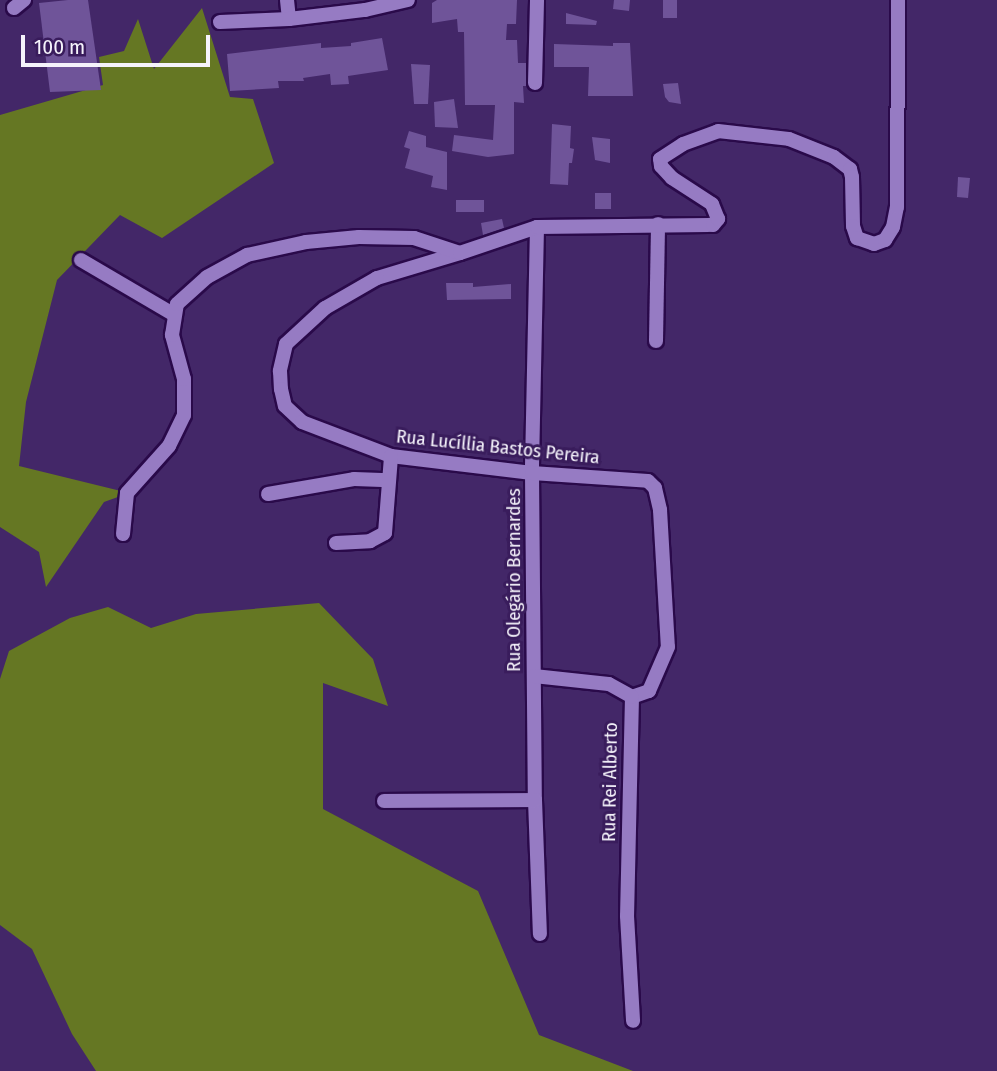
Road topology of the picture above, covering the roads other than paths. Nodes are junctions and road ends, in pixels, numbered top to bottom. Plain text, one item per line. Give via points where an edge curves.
1 (287, 0) edge
2 (408, 0) edge
3 (537, 0) edge
4 (898, 0) edge
5 (289, 19) junction
6 (220, 22) dead end
7 (536, 83) dead end
8 (658, 225) junction
9 (537, 227) junction
10 (460, 253) junction
11 (81, 260) dead end
12 (173, 314) junction
13 (656, 341) dead end
14 (391, 456) junction
15 (532, 473) junction
16 (388, 480) junction
17 (648, 481) joint
18 (268, 494) dead end
19 (122, 534) dead end
20 (336, 543) dead end
21 (534, 676) junction
22 (632, 696) junction
23 (535, 800) junction
24 (384, 801) dead end
25 (540, 934) dead end
26 (633, 1021) dead end

1 - 5 street
2 - 5 street via 384,8
3 - 7 street
4 - 8 street, Rua Lucíllia Bastos Pereira via 895,219 885,240 862,242 853,226 852,177 844,163 789,139 749,132 718,131 660,159 665,171 712,204 718,219 705,226
5 - 6 street
8 - 9 street, Rua Lucíllia Bastos Pereira
8 - 13 street
9 - 10 street, Rua Lucíllia Bastos Pereira
9 - 15 street, Rua Olegário Bernardes
10 - 12 street via 414,238 359,236 272,248 247,255 207,277 189,291
10 - 14 street, Rua Lucíllia Bastos Pereira via 350,291 301,327 282,354 281,390 292,415 328,434
11 - 12 street
12 - 19 street via 172,335 184,379 184,415 169,446 127,493
14 - 15 street, Rua Lucíllia Bastos Pereira
14 - 16 street
15 - 17 street, Rua Lucíllia Bastos Pereira
15 - 21 street, Rua Olegário Bernardes
16 - 18 street via 354,479
16 - 20 street via 385,533 370,541
17 - 22 street, Rua Rei Alberto via 659,501 668,647 649,691
21 - 22 street via 609,684
21 - 23 street, Rua Olegário Bernardes
22 - 26 street, Rua Rei Alberto via 627,916
23 - 24 street
23 - 25 street, Rua Olegário Bernardes

